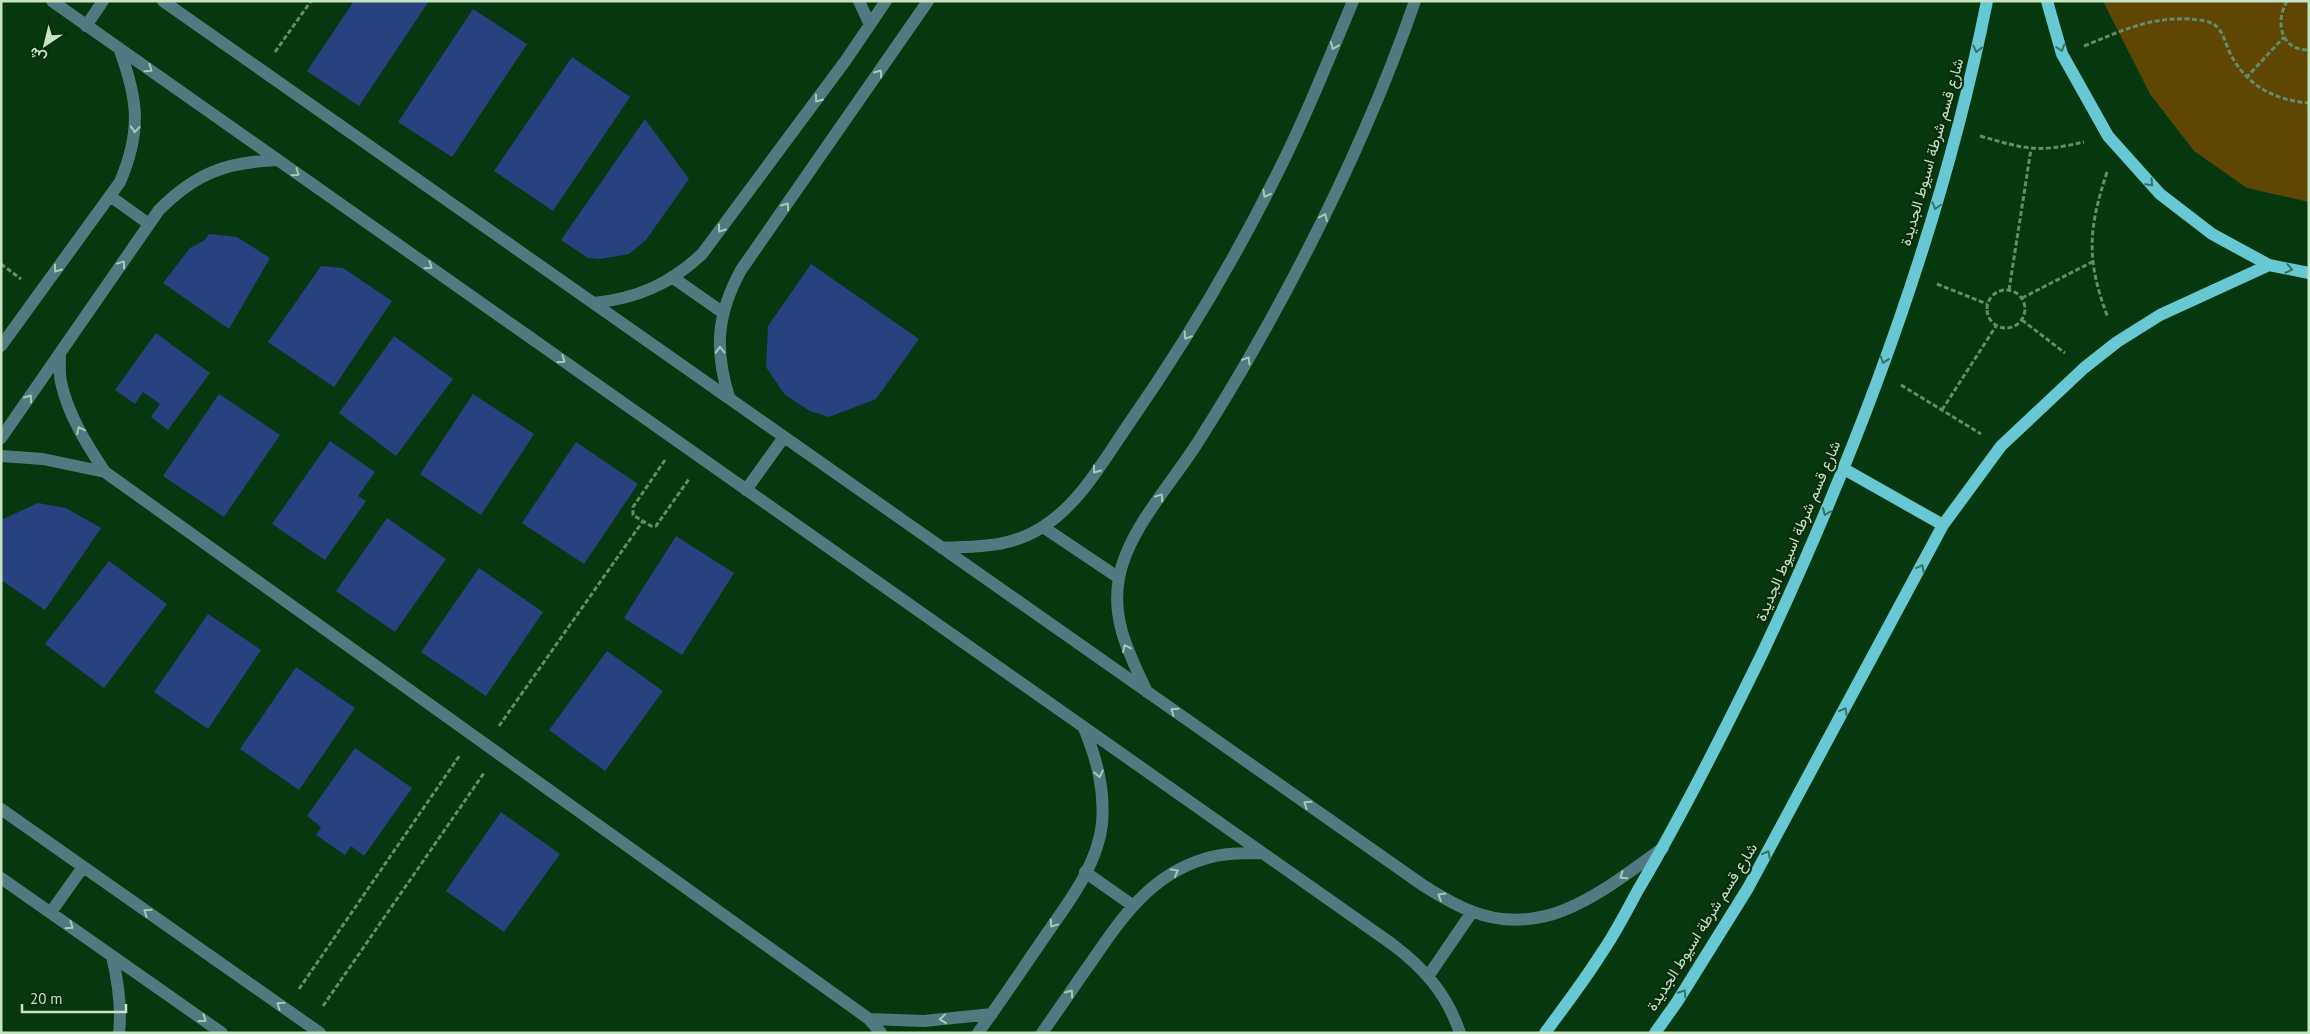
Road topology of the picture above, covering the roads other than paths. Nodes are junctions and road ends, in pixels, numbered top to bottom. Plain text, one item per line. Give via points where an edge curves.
1 (52, 1) edge
2 (103, 1) edge
3 (163, 1) edge
4 (859, 1) edge
5 (886, 1) edge
6 (928, 1) edge
7 (1353, 1) edge
8 (1415, 1) edge
9 (1987, 1) edge
10 (2047, 1) edge
11 (870, 25) junction
12 (86, 26) junction
13 (119, 48) junction
14 (278, 160) junction
15 (110, 196) junction
16 (149, 224) junction
17 (2269, 265) junction
18 (2309, 273) edge
19 (672, 277) junction
20 (594, 304) junction
21 (722, 312) junction
22 (1, 346) edge
23 (60, 355) junction
24 (729, 397) junction
25 (784, 437) junction
26 (1, 438) edge
27 (1, 456) edge
28 (1844, 469) junction
29 (104, 472) junction
30 (746, 490) junction
31 (1944, 525) junction
32 (1044, 527) junction
33 (942, 548) junction
34 (1119, 578) junction
35 (1147, 692) junction
36 (1084, 728) junction
37 (1, 809) edge
38 (1663, 848) junction
39 (1261, 853) junction
40 (83, 866) junction
41 (1085, 872) junction
42 (1, 878) edge
43 (1132, 904) junction
44 (51, 912) junction
45 (1472, 912) junction
46 (112, 956) junction
47 (1429, 976) junction
48 (992, 1014) junction
49 (869, 1019) junction
50 (119, 1033) edge
51 (222, 1033) edge
52 (320, 1033) edge
53 (881, 1033) edge
54 (978, 1033) edge
55 (1042, 1033) edge
56 (1460, 1033) edge
57 (1545, 1033) edge
58 (1655, 1033) edge

1 - 12 street
2 - 12 street
3 - 20 street
4 - 11 street
5 - 11 street
21 -> 6 street via 741,270
7 -> 32 street via 1275,178 1194,326 1077,496
34 -> 8 street via 1134,537 1199,441 1313,240 1362,135
9 -> 28 main road, شارع قسم شرطة اسيوط الجديدة via 1957,129 1914,275
10 -> 17 main road via 2062,54 2112,141 2160,194 2212,234
11 -> 19 street via 715,238 687,268
12 - 13 street
13 -> 14 street
13 -> 15 street via 134,93 136,116 129,161
14 - 16 street via 224,166 200,177 177,192
14 -> 30 street
15 - 16 street
15 -> 22 street
23 -> 16 street
17 -> 18 main road
17 - 31 main road, شارع قسم شرطة اسيوط الجديدة via 2160,315 2084,368 2001,446
19 - 20 street via 646,292
19 - 21 street
20 - 24 street
24 -> 21 street via 719,354
26 -> 23 street
29 -> 23 street via 70,411 60,381
24 - 25 street
25 - 30 street
25 - 33 street
27 - 29 street via 43,459
28 - 31 main road
28 -> 38 main road, شارع قسم شرطة اسيوط الجديدة via 1802,570
29 - 49 street
30 - 36 street
58 -> 31 main road, شارع قسم شرطة اسيوط الجديدة via 1748,888
32 - 33 street via 1021,539 998,545
32 - 34 street
33 - 35 street
35 -> 34 street via 1122,638 1118,618
45 -> 35 street via 1424,886
36 - 39 street
36 -> 41 street via 1100,776 1103,801 1095,851
37 - 40 street
38 -> 45 street via 1577,906 1552,915 1525,920
38 - 57 main road, شارع قسم شرطة اسيوط الجديدة via 1602,954
43 -> 39 street via 1154,884 1204,859 1232,853
39 - 47 street via 1398,949
40 - 44 street
52 -> 40 street
41 - 43 street
41 -> 48 street
42 - 44 street
55 -> 43 street
44 -> 46 street
45 - 47 street
46 - 50 street via 118,980
46 -> 51 street
47 - 56 street via 1443,995
48 -> 49 street via 924,1021
48 - 54 street
49 - 53 street

